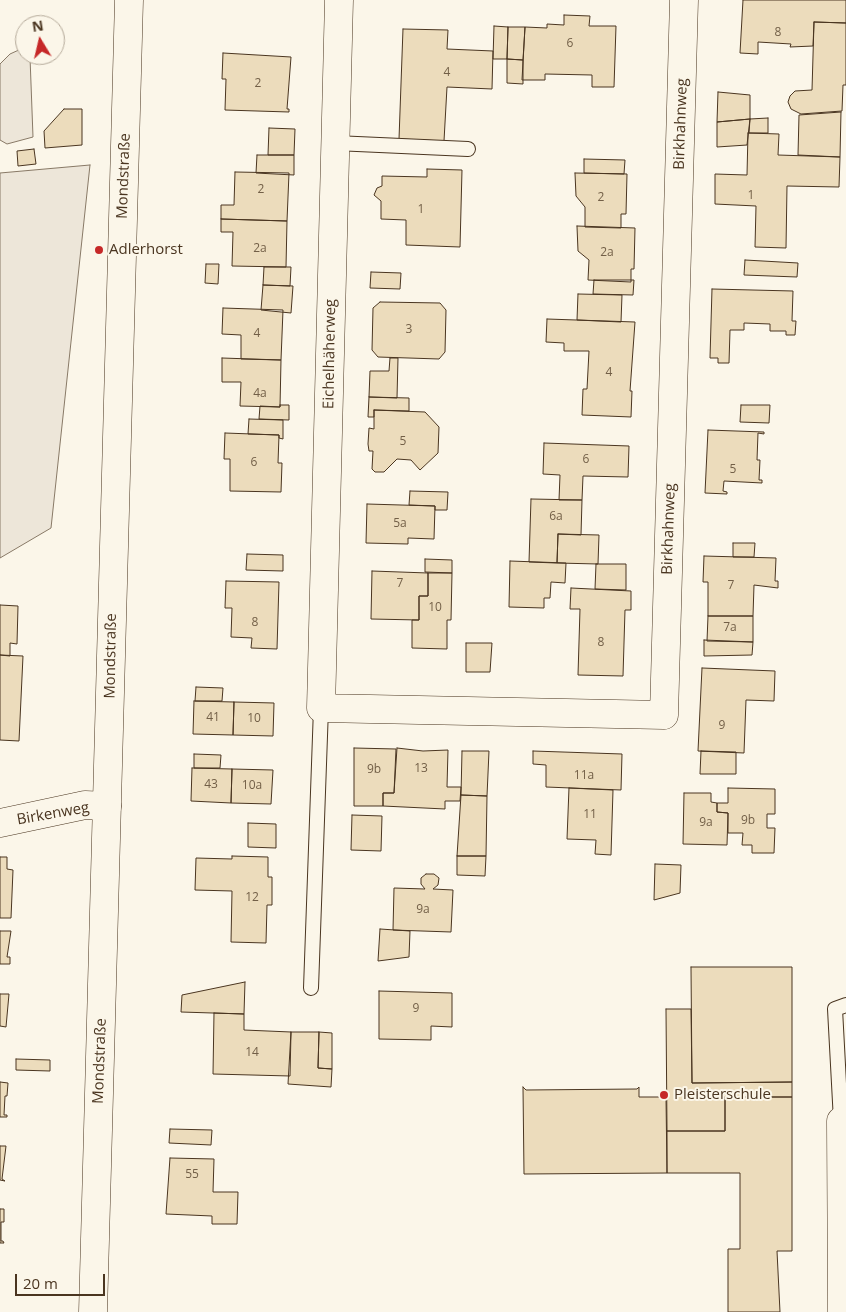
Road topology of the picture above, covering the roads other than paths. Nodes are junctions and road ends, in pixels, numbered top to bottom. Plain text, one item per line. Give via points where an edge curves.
1 (129, 0) edge
2 (339, 0) edge
3 (684, 0) edge
4 (335, 143) junction
5 (468, 149) dead end
6 (321, 708) junction
7 (107, 806) junction
8 (0, 824) edge
9 (311, 988) dead end
10 (846, 1005) edge
11 (841, 1121) joint
12 (93, 1312) edge
13 (842, 1312) edge

1 - 7 street, Mondstraße
2 - 4 street, Eichelhäherweg
3 - 6 street, Birkhahnweg via 664,715
4 - 5 lane
4 - 6 street, Eichelhäherweg
6 - 9 lane
7 - 8 street, Birkenweg via 85,806
7 - 12 street, Mondstraße
10 - 11 lane via 835,1009
11 - 13 street

